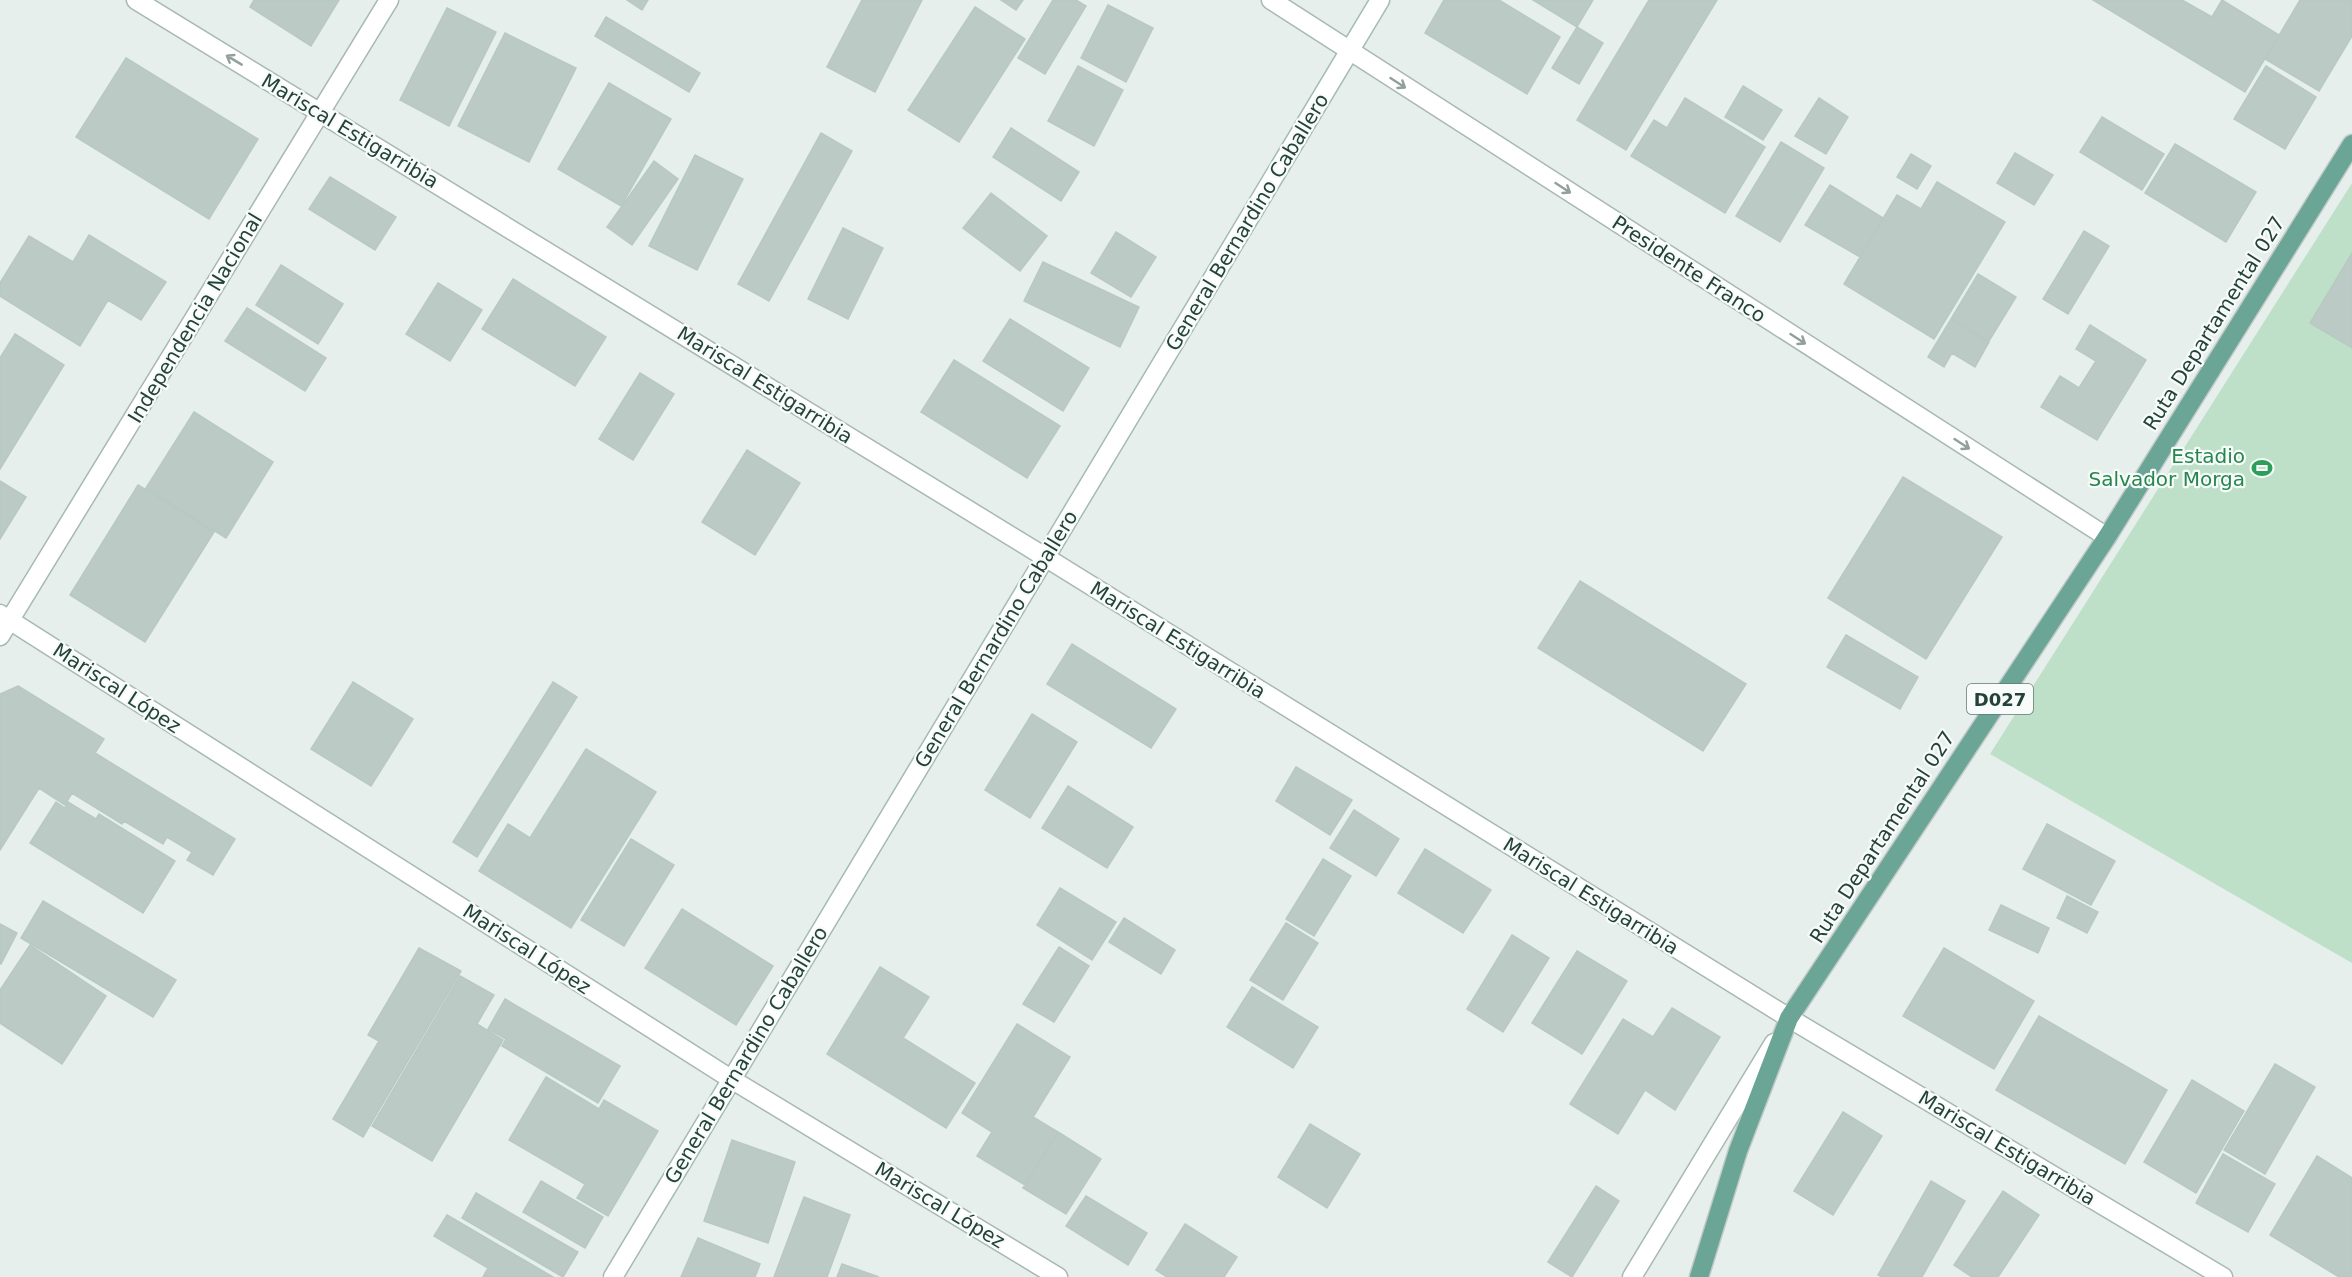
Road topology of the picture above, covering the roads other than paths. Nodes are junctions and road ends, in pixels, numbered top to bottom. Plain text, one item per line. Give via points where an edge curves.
1 (135, 0) edge
2 (389, 0) edge
3 (1271, 0) edge
4 (1380, 0) edge
5 (1349, 52) junction
6 (320, 112) junction
7 (2352, 144) edge
8 (2107, 537) junction
9 (1046, 557) junction
10 (5, 617) edge
11 (0, 636) edge
12 (1789, 1018) junction
13 (731, 1079) junction
14 (612, 1277) edge
15 (1058, 1277) edge
16 (1632, 1277) edge
17 (1699, 1277) edge
18 (2223, 1277) edge

6 -> 1 street, Mariscal Estigarribia
2 - 6 street, Independencia Nacional
3 - 5 street, Presidente Franco
4 - 5 street, General Bernardino Caballero
5 -> 8 street, Presidente Franco
5 - 9 street, General Bernardino Caballero
6 - 9 street, Mariscal Estigarribia
6 - 10 street, Independencia Nacional
7 - 8 main road, Ruta Departamental 027 / D027
8 - 12 main road, Ruta Departamental 027 / D027
9 - 12 street, Mariscal Estigarribia
9 - 13 street, General Bernardino Caballero
10 - 11 street, Independencia Nacional
10 - 13 street, Mariscal López
12 - 16 street
12 - 17 main road, Ruta Departamental 027 / D027 via 1738,1150
12 - 18 street, Mariscal Estigarribia
13 - 14 street, General Bernardino Caballero
13 - 15 street, Mariscal López

